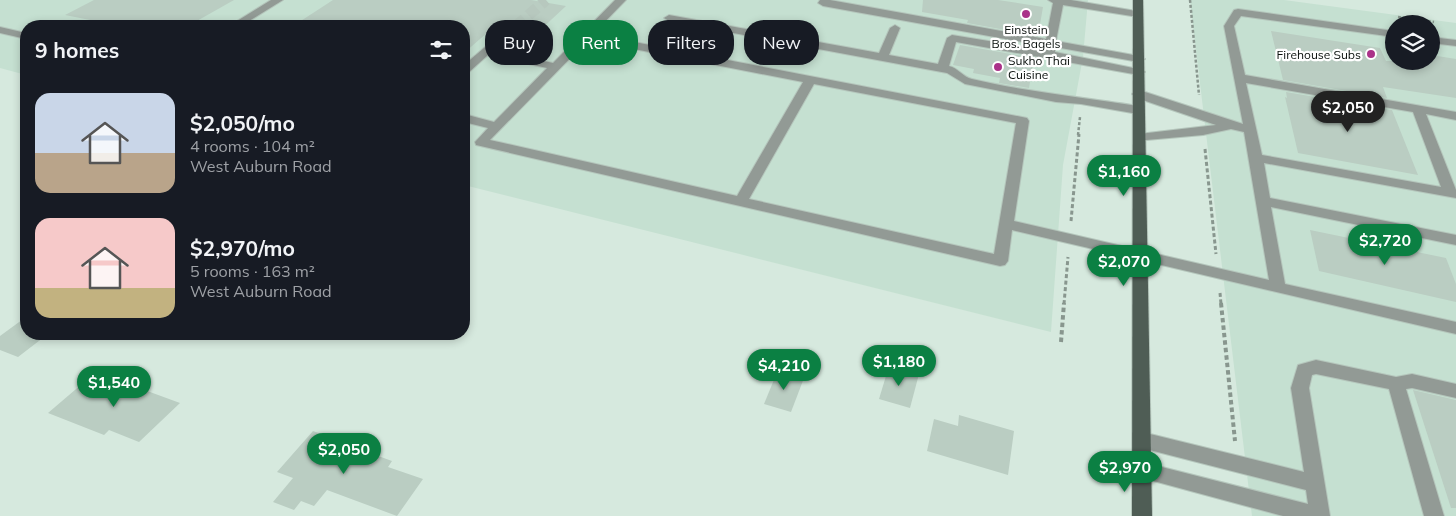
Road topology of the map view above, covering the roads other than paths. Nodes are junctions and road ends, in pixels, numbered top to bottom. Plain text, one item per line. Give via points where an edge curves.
1 (278, 0) edge
2 (621, 0) edge
3 (825, 0) edge
4 (1138, 0) edge
5 (1053, 1) edge
6 (1138, 14) junction
7 (669, 18) dead end
8 (244, 20) edge
9 (602, 20) edge
10 (895, 28) dead end
11 (0, 30) edge
12 (1385, 33) edge
13 (20, 35) edge
14 (1440, 41) edge
15 (1456, 43) edge
16 (638, 46) edge
17 (1049, 48) junction
18 (485, 52) edge
19 (882, 57) junction
20 (1139, 58) junction
21 (563, 60) edge
22 (547, 65) edge
23 (470, 66) edge
24 (556, 67) junction
25 (942, 69) junction
26 (1139, 72) junction
27 (1240, 78) junction
28 (810, 80) junction
29 (1138, 94) junction
30 (1456, 106) edge
31 (1418, 109) junction
32 (1138, 110) junction
33 (1438, 113) junction
34 (1456, 116) edge
35 (470, 119) edge
36 (497, 126) junction
37 (1229, 126) junction
38 (1250, 129) junction
39 (1139, 138) junction
40 (1256, 158) junction
41 (1453, 194) edge
42 (741, 201) junction
43 (1263, 201) junction
44 (1007, 224) junction
45 (1456, 240) edge
46 (1139, 256) junction
47 (1278, 288) junction
48 (1456, 328) edge
49 (1396, 384) junction
50 (1456, 391) edge
51 (1142, 440) junction
52 (1142, 470) junction
53 (1314, 483) junction
54 (1142, 516) edge
55 (1319, 516) edge
56 (1434, 516) edge

1 - 8 lane
2 - 9 lane
3 - 17 lane via 823,3
4 - 6 main road
5 - 6 lane
5 - 17 lane
6 - 20 main road
7 - 19 lane
10 - 19 lane
11 - 13 lane
12 - 27 lane via 1238,12 1229,26
14 - 15 lane
16 - 28 lane
17 - 20 lane
17 - 25 lane via 952,38
17 - 26 lane
18 - 23 lane
19 - 25 lane
20 - 26 main road
21 - 24 lane
22 - 24 lane
24 - 36 lane
25 - 32 lane via 951,70 965,81
26 - 29 main road
27 - 31 lane
27 - 38 lane
28 - 42 lane
28 - 44 lane via 1023,121
29 - 32 main road
29 - 37 lane
30 - 33 lane via 1448,105
31 - 33 lane
31 - 41 lane
32 - 39 main road
33 - 34 lane
35 - 36 lane
36 - 42 lane via 481,142
37 - 38 lane
37 - 39 lane
38 - 40 lane
39 - 46 main road
40 - 41 lane
40 - 43 lane
42 - 44 lane via 1000,261
43 - 45 lane
43 - 47 lane
44 - 46 lane
46 - 47 lane
46 - 51 main road
47 - 48 lane
49 - 50 lane via 1412,381
49 - 53 lane via 1316,367 1304,370 1300,388
49 - 56 lane
51 - 52 main road
51 - 53 lane
52 - 54 main road
52 - 55 lane
53 - 55 lane

